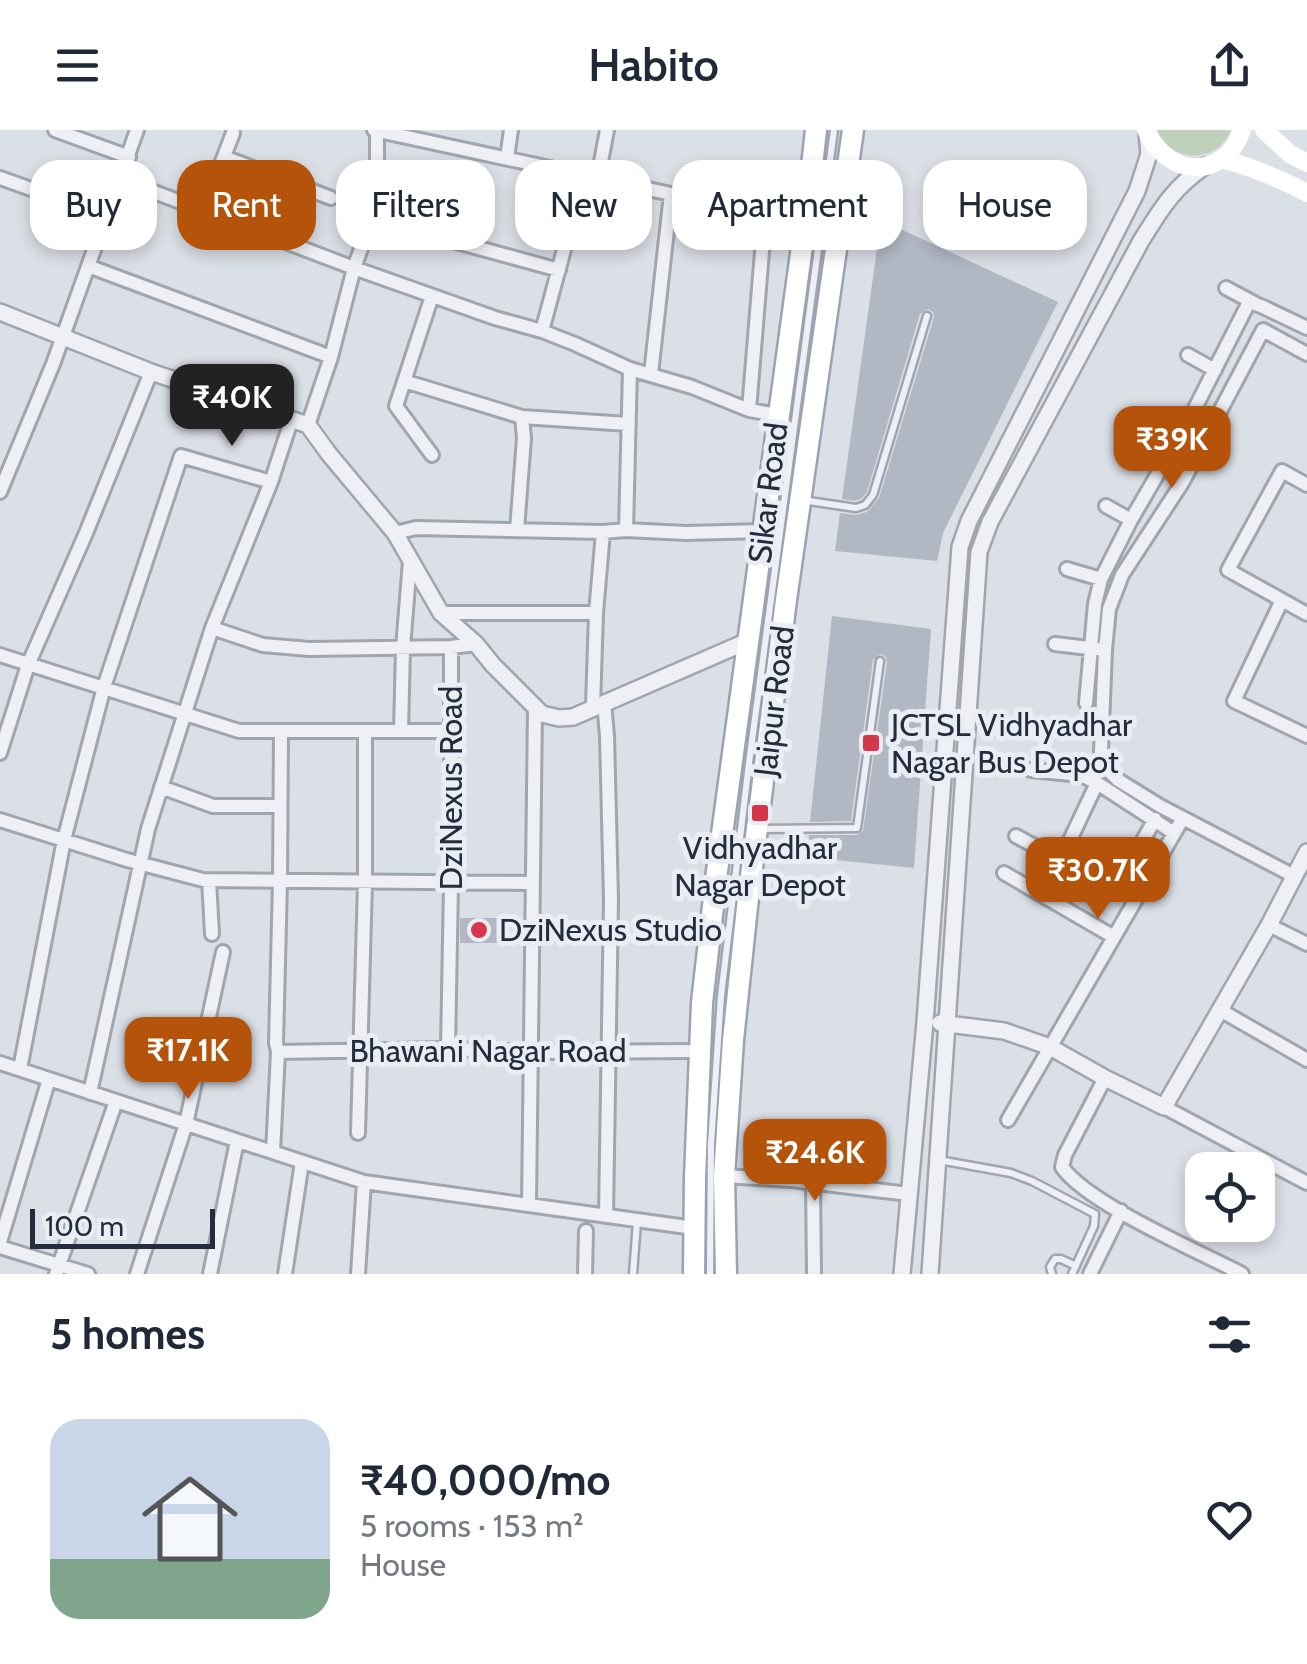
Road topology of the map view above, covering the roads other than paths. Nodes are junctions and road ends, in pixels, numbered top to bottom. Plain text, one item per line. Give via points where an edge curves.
1 (55, 130) edge
2 (137, 130) edge
3 (375, 130) edge
4 (511, 130) edge
5 (607, 130) edge
6 (814, 130) edge
7 (834, 130) edge
8 (853, 130) edge
9 (1146, 130) edge
10 (1242, 130) edge
11 (1264, 130) edge
12 (233, 133) dead end
13 (420, 135) edge
14 (128, 157) junction
15 (224, 158) joint
16 (507, 158) junction
17 (127, 160) edge
18 (516, 160) edge
19 (601, 160) edge
20 (812, 160) edge
21 (1213, 162) junction
22 (1307, 163) edge
23 (0, 178) edge
24 (30, 189) edge
25 (652, 190) edge
26 (1307, 193) edge
27 (671, 194) joint
28 (331, 198) dead end
29 (94, 250) edge
30 (307, 250) edge
31 (486, 250) edge
32 (564, 250) edge
33 (762, 250) edge
34 (801, 250) edge
35 (88, 266) junction
36 (354, 268) junction
37 (559, 270) junction
38 (1226, 288) dead end
39 (432, 296) junction
40 (1256, 304) junction
41 (0, 312) edge
42 (927, 316) dead end
43 (1307, 328) edge
44 (542, 331) junction
45 (61, 338) junction
46 (1307, 354) edge
47 (1188, 356) dead end
48 (331, 357) junction
49 (630, 369) junction
50 (1215, 370) junction
51 (151, 372) junction
52 (650, 374) junction
53 (404, 381) junction
54 (748, 410) junction
55 (778, 415) junction
56 (522, 417) junction
57 (290, 421) junction
58 (628, 424) junction
59 (308, 425) junction
60 (1176, 442) junction
61 (1198, 453) junction
62 (432, 455) dead end
63 (272, 482) junction
64 (1307, 485) edge
65 (0, 492) edge
66 (800, 500) junction
67 (1106, 506) dead end
68 (1132, 520) junction
69 (517, 530) junction
70 (626, 530) junction
71 (764, 531) junction
72 (395, 532) junction
73 (603, 532) junction
74 (410, 561) junction
75 (1068, 569) dead end
76 (1101, 579) junction
77 (1282, 600) junction
78 (442, 613) junction
79 (596, 613) junction
80 (1307, 614) edge
81 (212, 628) junction
82 (748, 641) junction
83 (476, 644) junction
84 (1055, 644) dead end
85 (452, 647) junction
86 (403, 648) junction
87 (1090, 648) junction
88 (1105, 650) junction
89 (0, 656) edge
90 (880, 662) dead end
91 (28, 665) junction
92 (104, 687) junction
93 (1086, 702) dead end
94 (598, 704) junction
95 (535, 708) junction
96 (184, 713) junction
97 (281, 730) junction
98 (365, 731) junction
99 (401, 731) junction
100 (452, 731) junction
101 (1307, 736) edge
102 (0, 753) edge
103 (1031, 770) dead end
104 (1098, 782) junction
105 (161, 787) junction
106 (280, 806) junction
107 (1183, 818) junction
108 (1154, 819) junction
109 (0, 820) edge
110 (757, 829) junction
111 (1174, 834) junction
112 (1016, 836) dead end
113 (64, 840) junction
114 (1307, 852) edge
115 (1060, 862) junction
116 (138, 864) junction
117 (1004, 873) dead end
118 (1294, 876) junction
119 (209, 880) junction
120 (280, 882) junction
121 (364, 883) junction
122 (532, 883) junction
123 (451, 884) junction
124 (1269, 925) junction
125 (212, 934) dead end
126 (1114, 936) junction
127 (1307, 944) edge
128 (222, 952) dead end
129 (1220, 1010) junction
130 (925, 1022) junction
131 (947, 1023) junction
132 (1050, 1047) junction
133 (448, 1049) junction
134 (360, 1051) junction
135 (608, 1051) junction
136 (699, 1051) junction
137 (278, 1052) junction
138 (530, 1052) junction
139 (1307, 1060) edge
140 (0, 1063) edge
141 (20, 1070) junction
142 (1105, 1078) junction
143 (48, 1079) junction
144 (90, 1092) junction
145 (116, 1101) junction
146 (1164, 1107) junction
147 (1008, 1120) dead end
148 (186, 1124) junction
149 (358, 1133) dead end
150 (237, 1141) junction
151 (272, 1152) junction
152 (938, 1160) junction
153 (302, 1162) junction
154 (724, 1176) junction
155 (364, 1182) junction
156 (813, 1182) junction
157 (1307, 1183) edge
158 (909, 1194) junction
159 (530, 1205) junction
160 (1121, 1211) junction
161 (606, 1216) junction
162 (637, 1220) junction
163 (694, 1228) junction
164 (586, 1232) dead end
165 (0, 1244) edge
166 (57, 1269) edge
167 (1074, 1270) edge
168 (1094, 1273) edge
169 (88, 1274) edge
170 (137, 1274) edge
171 (210, 1274) edge
172 (285, 1274) edge
173 (358, 1274) edge
174 (584, 1274) edge
175 (633, 1274) edge
176 (694, 1274) edge
177 (710, 1274) edge
178 (726, 1274) edge
179 (814, 1274) edge
180 (902, 1274) edge
181 (930, 1274) edge
182 (1052, 1274) edge
183 (1242, 1274) edge

1 - 14 street
2 - 14 street
3 - 13 street
3 - 36 street via 377,204
4 - 16 street
5 - 19 street
6 - 20 main road, Sikar Road
7 - 177 lane via 721,996
8 - 66 main road, Jaipur Road
9 - 21 main road via 1172,162
9 - 130 street via 1149,154 1137,191 963,533
10 - 21 main road via 1232,149
11 - 22 main road
12 - 15 street
13 - 16 street
14 - 17 street
15 - 28 street
16 - 18 street
21 - 26 main road via 1249,166
21 - 131 street via 1183,181 1140,241 983,538
23 - 24 street
25 - 27 street
27 - 52 street
29 - 35 street
30 - 36 street
31 - 37 street
32 - 37 street
33 - 54 street
34 - 55 main road, Sikar Road
35 - 45 street
35 - 48 street
36 - 39 street
36 - 48 street
37 - 44 street
38 - 40 street
39 - 44 street
39 - 53 street
40 - 43 street
40 - 50 street via 1247,306
41 - 45 street
42 - 66 lane via 872,495 856,508
44 - 49 street
45 - 51 street
45 - 65 street
46 - 61 street via 1263,330
47 - 50 street
48 - 59 street
49 - 52 street
49 - 58 street
50 - 60 street
51 - 57 street
51 - 91 street
52 - 54 street
53 - 56 street
53 - 62 street via 396,406
54 - 55 street
55 - 71 main road, Sikar Road
56 - 58 street
56 - 69 street
57 - 59 street
57 - 63 street
58 - 70 street
59 - 72 street
60 - 61 street
60 - 68 street
61 - 88 street via 1122,575 1109,609
63 - 81 street
63 - 92 street via 181,456
64 - 77 street via 1282,471 1228,570
66 - 110 main road, Jaipur Road
67 - 68 street
68 - 76 street
69 - 72 street
69 - 73 street
70 - 71 street
70 - 73 street
71 - 82 main road, Sikar Road
72 - 74 street
73 - 79 street
74 - 78 street
74 - 86 street
75 - 76 street
76 - 87 street
77 - 80 street
77 - 101 street via 1234,700
78 - 79 street
78 - 83 street
79 - 94 street
81 - 86 street via 264,645
81 - 96 street
82 - 94 street
82 - 136 main road, Sikar Road
83 - 85 street
83 - 95 street
84 - 87 street
85 - 86 street
85 - 100 street, DziNexus Road
86 - 99 street
87 - 88 street
87 - 93 street
88 - 107 street via 1101,751 1108,770
89 - 91 street
90 - 110 lane via 857,828
91 - 92 street
91 - 102 street
92 - 96 street
92 - 113 street
94 - 95 street via 559,718
94 - 135 street via 607,736
95 - 122 street
96 - 97 street via 239,730
96 - 105 street
97 - 98 street
97 - 106 street
98 - 99 street
98 - 121 street
99 - 100 street
100 - 123 street, DziNexus Road
103 - 104 street
104 - 108 street
104 - 115 street
105 - 106 street via 213,806
105 - 116 street
106 - 120 street
107 - 111 street
107 - 118 street
108 - 111 street
108 - 115 street via 1112,886
109 - 113 street
110 - 154 main road, Jaipur Road
111 - 126 street
112 - 115 street
113 - 116 street
113 - 141 street
114 - 118 street
116 - 119 street
116 - 144 street
117 - 126 street
118 - 124 street
119 - 120 street
119 - 125 street
120 - 121 street
120 - 137 street
121 - 123 street
121 - 134 street
122 - 123 street
122 - 138 street
123 - 133 street, DziNexus Road
124 - 127 street
124 - 129 street
126 - 132 street
128 - 148 street
129 - 139 street
129 - 146 street
130 - 131 street
130 - 158 street
131 - 132 street via 1004,1031
131 - 152 street
132 - 142 street
132 - 147 street
133 - 134 street, Bhawani Nagar Road
133 - 138 street, Bhawani Nagar Road
134 - 137 street, Bhawani Nagar Road
134 - 149 street
135 - 136 street, Bhawani Nagar Road
135 - 138 street, Bhawani Nagar Road
135 - 161 street
136 - 163 main road, Sikar Road
137 - 151 street
138 - 159 street
140 - 141 street
141 - 143 street
142 - 146 street
142 - 160 street via 1062,1167
143 - 144 street
143 - 165 street
144 - 145 street
145 - 148 street
145 - 166 street
146 - 157 street
148 - 150 street
148 - 170 street
150 - 151 street
150 - 171 street
151 - 153 street
152 - 167 lane via 1011,1173 1094,1214
152 - 181 street
153 - 155 street
153 - 172 street
154 - 156 street
154 - 178 main road, Jaipur Road
155 - 159 street
155 - 173 street
156 - 158 street
156 - 179 street
158 - 180 street
159 - 161 street
160 - 168 street
160 - 183 street
161 - 162 street
162 - 163 street
162 - 175 lane
163 - 176 main road, Sikar Road
164 - 174 street
165 - 166 street
166 - 169 street
167 - 182 lane via 1055,1260

